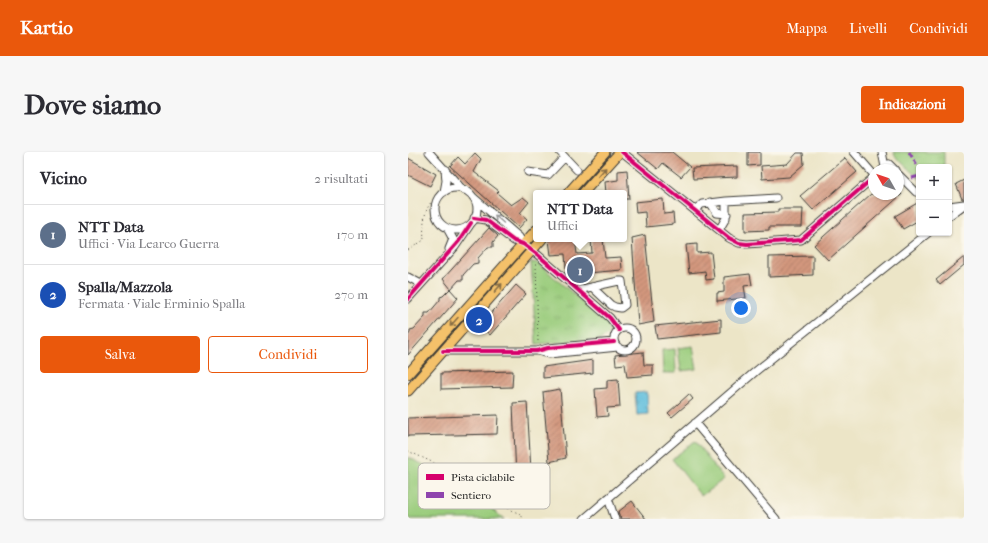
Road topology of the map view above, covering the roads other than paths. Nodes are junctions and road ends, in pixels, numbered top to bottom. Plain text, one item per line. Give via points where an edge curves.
1 (429, 152) edge
2 (605, 152) edge
3 (621, 152) edge
4 (854, 152) edge
5 (882, 152) edge
6 (563, 155) edge
7 (883, 164) edge
8 (445, 169) junction
9 (868, 169) edge
10 (577, 170) dead end
11 (528, 172) dead end
12 (904, 180) edge
13 (868, 181) edge
14 (464, 190) junction
15 (571, 190) edge
16 (586, 190) edge
17 (444, 192) junction
18 (916, 192) dead end
19 (472, 196) junction
20 (776, 198) dead end
21 (726, 201) junction
22 (710, 202) junction
23 (964, 204) edge
24 (952, 206) edge
25 (694, 210) junction
26 (727, 214) junction
27 (952, 214) edge
28 (473, 220) junction
29 (445, 227) junction
30 (719, 230) junction
31 (533, 233) edge
32 (924, 236) edge
33 (539, 242) edge
34 (523, 244) junction
35 (532, 250) junction
36 (441, 261) junction
37 (408, 277) edge
38 (421, 284) junction
39 (592, 287) junction
40 (578, 290) junction
41 (408, 299) edge
42 (619, 330) junction
43 (616, 345) junction
44 (428, 351) junction
45 (440, 355) junction
46 (408, 374) edge
47 (408, 391) edge
48 (695, 423) junction
49 (608, 498) junction
50 (584, 519) edge
51 (615, 519) edge
52 (776, 519) edge

1 - 8 street
2 - 15 main road
16 -> 3 main road
3 - 25 street
4 - 9 street
5 - 7 street
6 - 10 street
6 - 11 street via 548,175
8 - 14 street
8 - 17 street
12 - 18 street
13 - 30 street via 801,240 747,244 734,241
14 - 17 street
14 - 19 street
17 - 29 street via 438,199 435,211 438,220
19 - 28 street via 476,207
34 -> 19 street via 516,234
20 - 21 street
21 - 22 street
21 - 26 street
22 - 25 street
22 - 26 street via 717,213
23 - 24 street
23 - 27 street
25 - 30 street
26 - 30 street
28 - 29 street via 459,230
28 - 34 street via 486,220 514,241
28 - 36 street
29 - 36 street via 453,242
31 - 34 main road
32 - 48 street
33 - 35 main road
34 - 35 street
34 -> 44 main road
35 - 40 street
45 -> 35 main road
36 - 38 street
37 - 38 street
38 - 41 street
39 - 39 street via 622,281 625,305 621,308 615,307
39 - 40 street
40 - 42 street via 610,318
42 - 43 street via 614,336
42 - 43 street via 631,330 636,338 631,348 624,350
43 - 45 street
44 - 45 street
44 - 46 main road
45 - 47 main road
48 - 49 street
48 - 52 street
49 - 50 street
49 - 51 street

